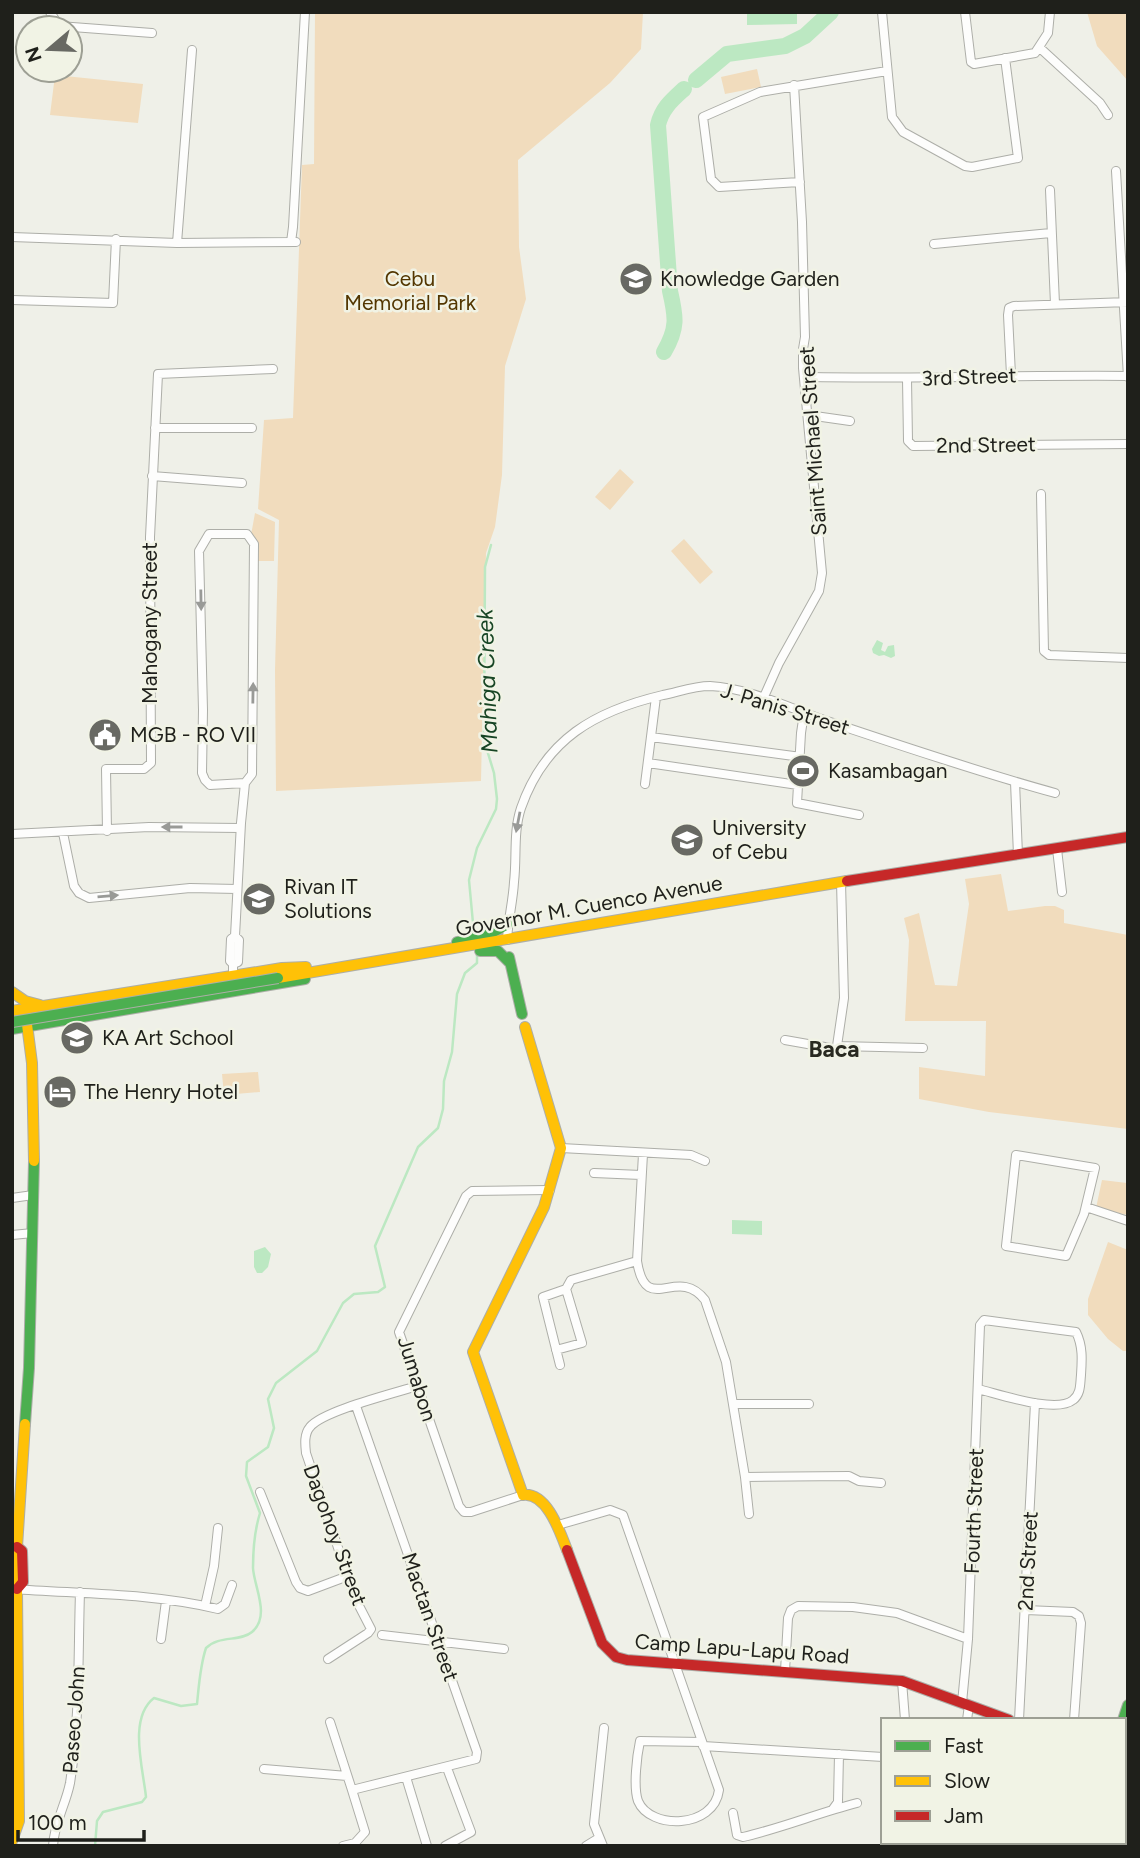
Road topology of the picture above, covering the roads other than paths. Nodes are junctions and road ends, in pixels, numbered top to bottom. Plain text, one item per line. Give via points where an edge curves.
1 (50, 12) edge
2 (304, 12) edge
3 (882, 12) edge
4 (965, 12) edge
5 (1050, 12) edge
6 (152, 33) dead end
7 (1040, 48) junction
8 (192, 50) dead end
9 (1005, 58) junction
10 (887, 71) junction
11 (794, 85) junction
12 (1108, 115) dead end
13 (1116, 171) dead end
14 (800, 182) junction
15 (1050, 190) dead end
16 (1051, 233) junction
17 (12, 237) edge
18 (116, 239) junction
19 (177, 243) junction
20 (934, 244) dead end
21 (12, 300) edge
22 (1125, 302) edge
23 (1055, 304) junction
24 (273, 369) dead end
25 (1011, 375) junction
26 (1128, 376) edge
27 (810, 377) dead end
28 (907, 379) junction
29 (808, 415) junction
30 (850, 421) dead end
31 (155, 428) junction
32 (252, 428) dead end
33 (1128, 444) edge
34 (152, 476) junction
35 (243, 483) dead end
36 (1041, 494) dead end
37 (1128, 658) edge
38 (656, 697) junction
39 (763, 699) junction
40 (804, 713) junction
41 (651, 737) junction
42 (801, 757) junction
43 (648, 763) junction
44 (1015, 782) junction
45 (245, 783) junction
46 (645, 784) dead end
47 (798, 785) junction
48 (1055, 793) dead end
49 (859, 815) dead end
50 (240, 828) junction
51 (107, 831) junction
52 (63, 833) junction
53 (12, 834) edge
54 (1128, 837) edge
55 (1057, 849) junction
56 (1018, 855) junction
57 (841, 882) junction
58 (237, 890) junction
59 (1062, 892) dead end
60 (508, 925) junction
61 (507, 940) junction
62 (486, 943) junction
63 (452, 949) junction
64 (397, 958) junction
65 (510, 963) junction
66 (348, 966) junction
67 (233, 970) junction
68 (140, 991) junction
69 (12, 992) edge
70 (112, 996) junction
71 (46, 1006) junction
72 (143, 1007) junction
73 (25, 1009) junction
74 (12, 1011) edge
75 (114, 1012) junction
76 (522, 1014) dead end
77 (12, 1022) edge
78 (27, 1027) junction
79 (525, 1027) dead end
80 (12, 1029) edge
81 (785, 1040) dead end
82 (837, 1046) junction
83 (923, 1048) dead end
84 (561, 1148) junction
85 (643, 1154) junction
86 (705, 1161) dead end
87 (594, 1173) dead end
88 (641, 1175) junction
89 (550, 1190) junction
90 (33, 1195) junction
91 (12, 1198) edge
92 (1086, 1207) junction
93 (1128, 1221) edge
94 (33, 1233) junction
95 (12, 1235) edge
96 (637, 1261) junction
97 (566, 1289) junction
98 (556, 1350) junction
99 (560, 1365) dead end
100 (417, 1386) junction
101 (978, 1389) junction
102 (1035, 1403) junction
103 (733, 1404) junction
104 (809, 1404) dead end
105 (356, 1406) junction
106 (745, 1477) junction
107 (881, 1483) dead end
108 (260, 1492) dead end
109 (523, 1495) junction
110 (749, 1514) dead end
111 (558, 1525) junction
112 (218, 1528) dead end
113 (348, 1576) junction
114 (232, 1585) dead end
115 (14, 1589) edge
116 (80, 1592) junction
117 (166, 1601) junction
118 (205, 1606) junction
119 (1026, 1610) junction
120 (382, 1635) dead end
121 (162, 1639) dead end
122 (968, 1639) junction
123 (439, 1642) junction
124 (504, 1649) dead end
125 (328, 1659) dead end
126 (673, 1662) junction
127 (14, 1671) edge
128 (785, 1671) junction
129 (902, 1681) junction
130 (966, 1704) junction
131 (905, 1718) edge
132 (967, 1718) edge
133 (1004, 1718) edge
134 (1019, 1718) edge
135 (1074, 1718) edge
136 (330, 1722) dead end
137 (604, 1728) dead end
138 (702, 1744) junction
139 (839, 1754) junction
140 (881, 1757) edge
141 (15, 1760) edge
142 (447, 1768) junction
143 (264, 1769) dead end
144 (347, 1776) junction
145 (406, 1777) junction
146 (352, 1790) junction
147 (857, 1803) dead end
148 (833, 1809) junction
149 (733, 1813) dead end
150 (12, 1841) edge
151 (601, 1842) edge
152 (53, 1846) edge
153 (343, 1846) edge
154 (427, 1846) edge
155 (444, 1846) edge
156 (586, 1846) edge

1 - 6 street via 59,26
2 - 19 street via 293,242
3 - 10 street
4 - 9 street via 971,62
5 - 7 street via 1048,33
7 - 9 street via 1029,55
7 - 12 street
8 - 19 street
9 - 10 street via 1018,158 972,167 903,132 892,117
10 - 11 street
11 - 14 street, Saint Michael Street
11 - 14 street via 760,93 703,117 711,179 719,187
13 - 22 street
14 - 29 street, Saint Michael Street
15 - 16 street
16 - 20 street
16 - 23 street
17 - 18 street
18 - 19 street
18 - 21 street via 113,303
22 - 23 street
22 - 26 street
23 - 25 street via 1009,308
24 - 31 street, Mahogany Street via 158,374
25 - 26 street, 3rd Street
25 - 28 street, 3rd Street
27 - 28 street, 3rd Street
28 - 33 street, 2nd Street via 908,441 914,446
29 - 30 street
29 - 39 street, Saint Michael Street via 822,573 819,591
31 - 32 street
31 - 34 street, Mahogany Street
34 - 35 street
34 - 51 street, Mahogany Street via 151,763 144,769 106,769
36 - 37 street via 1044,651 1049,655
38 - 39 street, J. Panis Street via 707,686
38 - 41 street
38 -> 60 street, J. Panis Street via 588,722 546,760 518,818
39 - 40 street, J. Panis Street
40 - 42 street
40 - 44 street, J. Panis Street
41 - 42 street
41 - 43 street
42 - 47 street
43 - 46 street
43 - 47 street
44 - 48 street, J. Panis Street
44 - 56 street
45 -> 45 street via 252,774 254,544 247,534 209,534 200,551 202,773 210,785
45 - 50 street
47 - 49 street via 797,803
50 -> 51 street
50 - 58 street
51 - 52 street
52 - 53 street
52 -> 58 street via 74,886 89,898 190,888
54 - 55 street, Governor M. Cuenco Avenue
55 - 56 street, Governor M. Cuenco Avenue
55 - 59 street
56 - 57 street, Governor M. Cuenco Avenue
57 - 61 street, Governor M. Cuenco Avenue
57 - 82 street via 844,998
58 - 67 street via 238,962
60 - 61 street, J. Panis Street
60 - 62 street
61 - 62 street, Governor M. Cuenco Avenue
61 - 65 street
62 - 63 street, Governor M. Cuenco Avenue
62 - 65 street
63 - 64 street
63 - 64 street, Governor M. Cuenco Avenue
64 - 66 street, Governor M. Cuenco Avenue
65 - 76 street
66 - 67 street, Governor M. Cuenco Avenue
66 - 72 street, Governor M. Cuenco Avenue via 290,983
66 - 77 street, Governor M. Cuenco Avenue, bridge
67 - 68 street, Governor M. Cuenco Avenue
68 - 70 street, Governor M. Cuenco Avenue
68 - 72 street
69 - 71 street
70 - 71 street, Governor M. Cuenco Avenue
70 - 75 street via 108,1003
71 - 73 street, Governor M. Cuenco Avenue
72 - 75 street, Governor M. Cuenco Avenue
73 - 74 street, Governor M. Cuenco Avenue
73 - 78 street
75 - 78 street, Governor M. Cuenco Avenue
78 - 80 street, Governor M. Cuenco Avenue
78 - 90 street via 35,1128
79 - 84 street
81 - 82 street
82 - 83 street
84 - 85 street
84 - 89 street
85 - 86 street
85 - 88 street
87 - 88 street
88 - 96 street
89 - 100 street, Jumabon via 472,1191 466,1196 399,1332
89 - 109 street via 473,1352
90 - 91 street
90 - 94 street
92 - 92 street via 1095,1168 1016,1156 1006,1245 1066,1256
92 - 93 street
94 - 95 street
94 - 115 street
96 - 97 street via 574,1278
96 - 103 street via 640,1277 652,1289 686,1285 705,1300 726,1362
97 - 98 street via 543,1297
97 - 98 street via 582,1343
98 - 99 street
100 - 105 street, Dagohoy Street
100 - 109 street, Jumabon via 464,1512
101 - 102 street
101 - 102 street, Fourth Street via 980,1325 984,1320 1076,1332 1082,1355 1080,1391 1063,1405
101 - 122 street, Fourth Street
102 - 119 street, 2nd Street
103 - 104 street
103 - 106 street
105 - 113 street, Dagohoy Street via 323,1416 305,1439
105 - 123 street, Mactan Street
106 - 107 street via 849,1476
106 - 110 street
108 - 113 street via 300,1588 308,1591
109 - 111 street, Camp Lapu-Lapu Road via 539,1500
111 - 126 street, Camp Lapu-Lapu Road via 608,1651 627,1660
111 - 126 street via 610,1510 623,1515
112 - 118 street
113 - 125 street, Dagohoy Street via 371,1629
114 - 118 street via 222,1608
115 - 116 street
115 - 127 street
116 - 117 street
116 - 152 street, Paseo John via 75,1740 70,1784
117 - 118 street
117 - 121 street
119 - 134 street, 2nd Street
119 - 135 street via 1079,1616
120 - 123 street
122 - 128 street via 897,1613 798,1606 788,1618
122 - 130 street, Fourth Street
123 - 124 street
123 - 142 street, Mactan Street via 477,1752 477,1759
126 - 128 street, Camp Lapu-Lapu Road
126 - 138 street
127 - 141 street
128 - 129 street, Camp Lapu-Lapu Road
129 - 130 street, Camp Lapu-Lapu Road
129 - 131 street
130 - 132 street, Fourth Street
130 - 133 street, Camp Lapu-Lapu Road
136 - 144 street
137 - 151 street via 594,1824
138 - 138 street via 719,1790 708,1813 667,1820 649,1813 636,1792 640,1741
138 - 139 street
139 - 140 street
139 - 148 street via 838,1802
141 - 150 street via 19,1821
142 - 145 street, Mactan Street
142 - 155 street via 471,1832
143 - 144 street
144 - 146 street
145 - 146 street, Mactan Street
145 - 154 street
146 - 153 street via 365,1832 355,1843
147 - 148 street
148 - 149 street via 743,1837 737,1835
151 - 156 street

